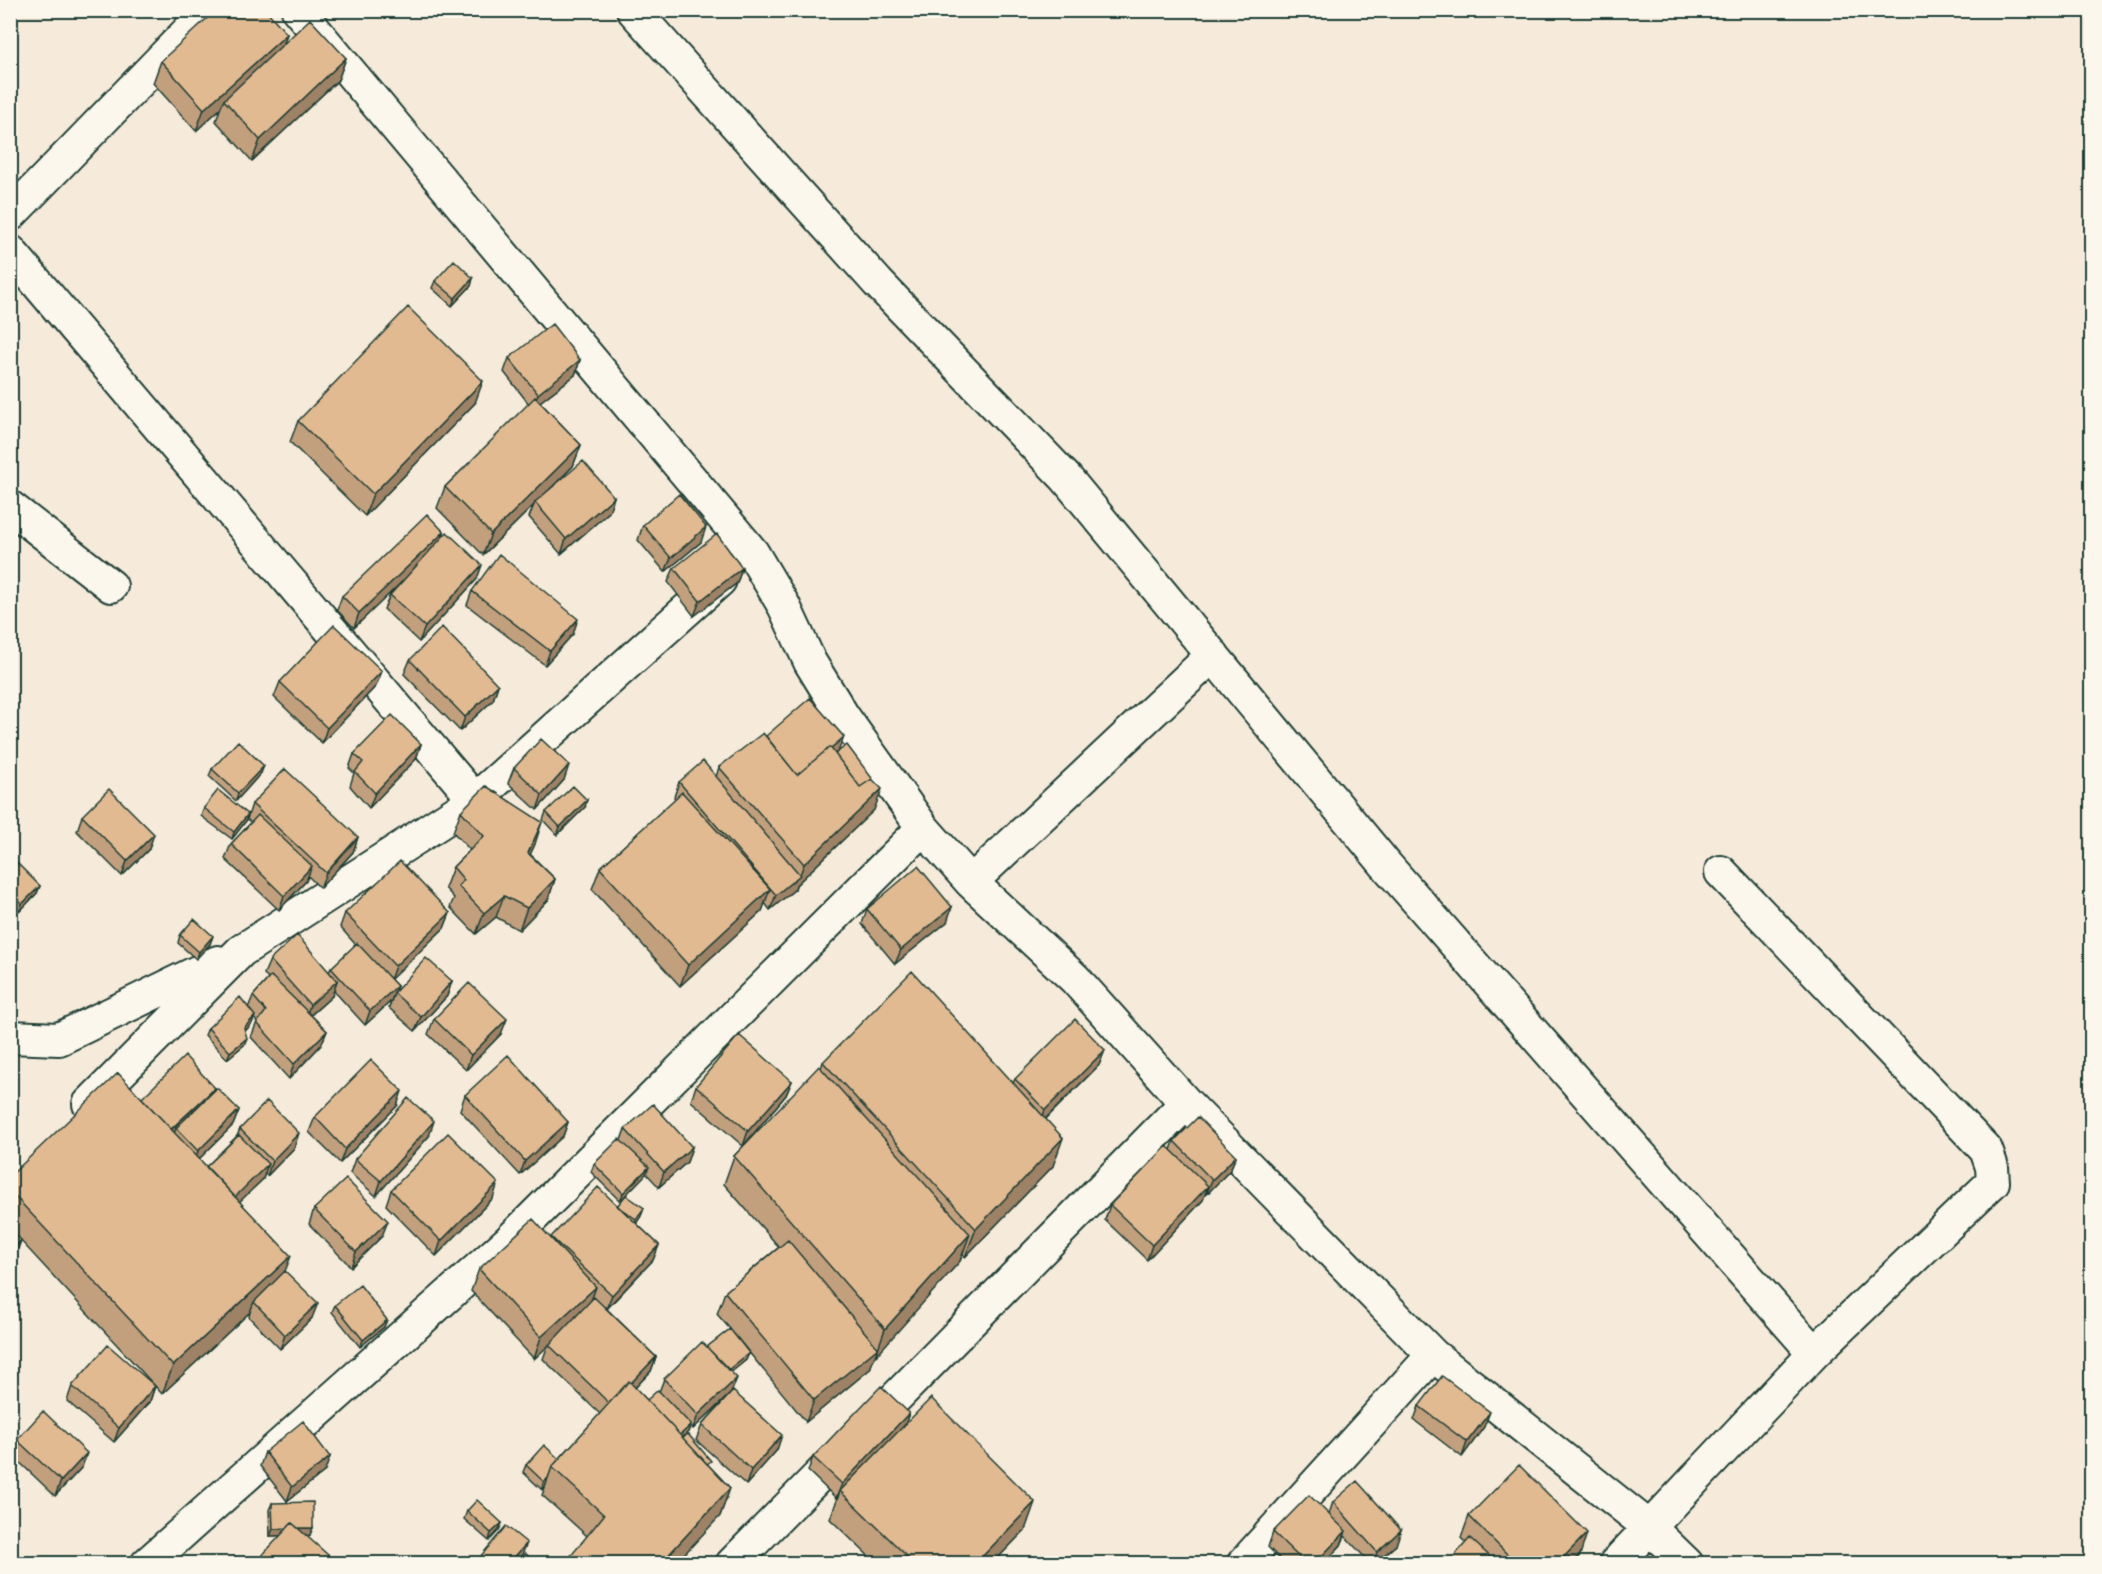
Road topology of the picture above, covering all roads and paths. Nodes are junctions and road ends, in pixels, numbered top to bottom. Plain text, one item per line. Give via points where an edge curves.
1 (209, 10) edge
2 (298, 10) edge
3 (633, 10) edge
4 (10, 215) edge
5 (10, 251) edge
6 (10, 507) edge
7 (752, 552) junction
8 (111, 586) dead end
9 (1213, 655) junction
10 (475, 800) junction
11 (923, 828) junction
12 (1721, 872) dead end
13 (971, 882) junction
14 (241, 951) junction
15 (10, 1037) edge
16 (1186, 1103) junction
17 (68, 1126) edge
18 (1814, 1353) junction
19 (1433, 1355) junction
20 (1649, 1527) junction
21 (147, 1563) edge
22 (732, 1563) edge
23 (1243, 1563) edge
24 (1615, 1563) edge
25 (1688, 1563) edge

1 - 4 street
2 - 7 street
3 - 9 street via 878,283 1066,477
5 - 10 street
6 - 8 street
7 - 10 street
7 - 11 street via 843,716
9 - 13 street
9 - 18 street via 1386,865
10 - 14 street
11 - 13 street
11 - 21 street via 508,1242
12 - 18 street via 1986,1150 1992,1167 1993,1182
13 - 16 street via 1075,979
14 - 15 street via 60,1039
14 - 17 street
16 - 19 street
16 - 22 street
18 - 20 street
19 - 20 street
19 - 23 street
20 - 24 street
20 - 25 street

